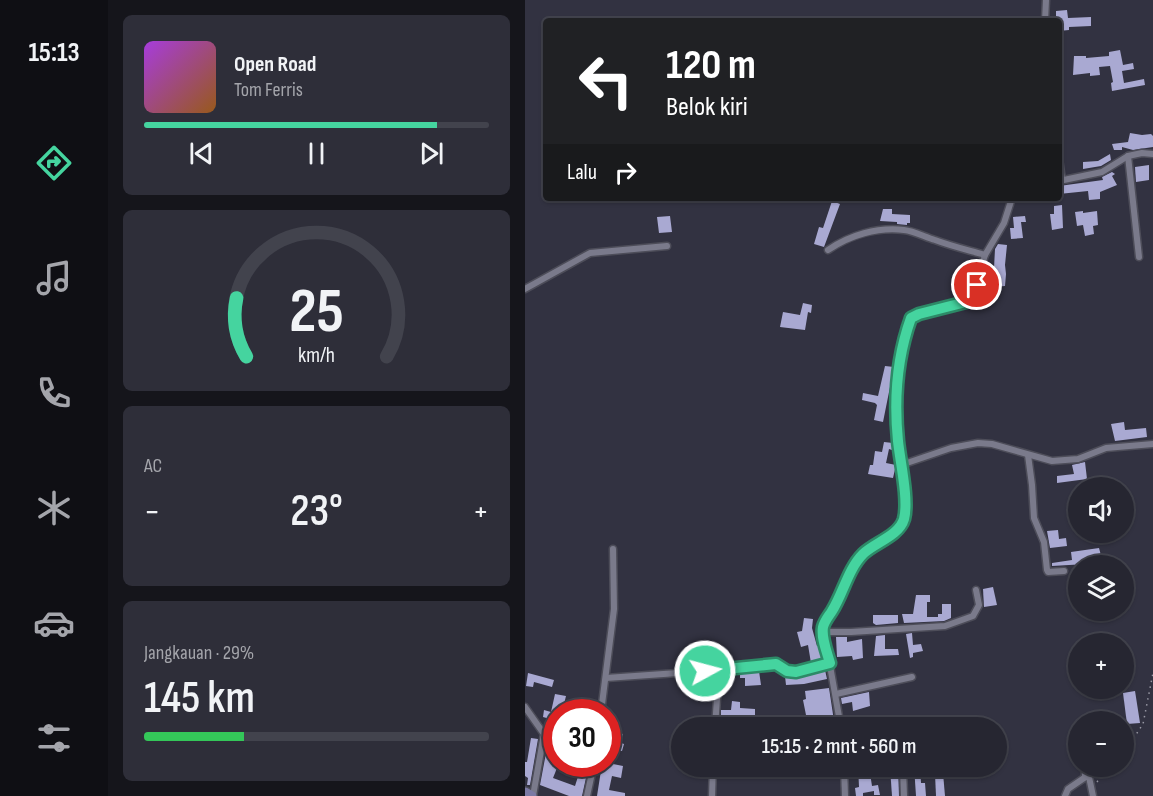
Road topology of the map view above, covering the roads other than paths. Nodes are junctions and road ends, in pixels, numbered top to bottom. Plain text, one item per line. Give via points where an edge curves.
1 (1045, 0) edge
2 (1045, 18) edge
3 (1153, 154) edge
4 (1128, 156) junction
5 (1062, 181) edge
6 (1011, 201) edge
7 (667, 246) dead end
8 (828, 250) dead end
9 (985, 255) junction
10 (1139, 257) dead end
11 (525, 289) edge
12 (1153, 444) edge
13 (1027, 455) junction
14 (901, 465) junction
15 (613, 549) dead end
16 (1064, 571) dead end
17 (976, 590) dead end
18 (823, 632) junction
19 (830, 663) junction
20 (719, 669) junction
21 (912, 677) dead end
22 (606, 678) junction
23 (836, 694) junction
24 (603, 699) edge
25 (525, 707) edge
26 (716, 717) edge
27 (839, 717) edge
28 (591, 777) edge
29 (713, 777) edge
30 (844, 777) edge
31 (903, 777) edge
32 (1085, 777) edge
33 (1089, 777) edge
34 (525, 792) edge
35 (533, 796) edge
36 (587, 796) edge
37 (712, 796) edge
38 (845, 796) edge
39 (904, 796) edge
40 (1065, 796) edge
41 (1093, 796) edge

1 - 2 street
3 - 4 street
4 - 5 street via 1103,172
4 - 10 street
6 - 9 street via 1004,223
7 - 11 street via 590,253
8 - 9 street via 864,233 906,230
9 - 14 street via 971,300 911,318 902,344 897,399
12 - 13 street via 1106,448 1061,461
13 - 14 street via 978,443
13 - 16 street via 1034,518 1044,542 1047,570
14 - 18 street via 904,519 862,555 826,619
15 - 22 street via 614,609
17 - 18 street via 979,605 973,616 945,626
18 - 19 street
19 - 20 street via 796,672 776,664
19 - 23 street
20 - 22 street
20 - 26 street
21 - 23 street
22 - 24 street
23 - 27 street
25 - 35 street via 544,734
28 - 36 street
29 - 37 street
30 - 38 street
31 - 39 street
32 - 40 street via 1068,789
33 - 41 street
34 - 35 main road

